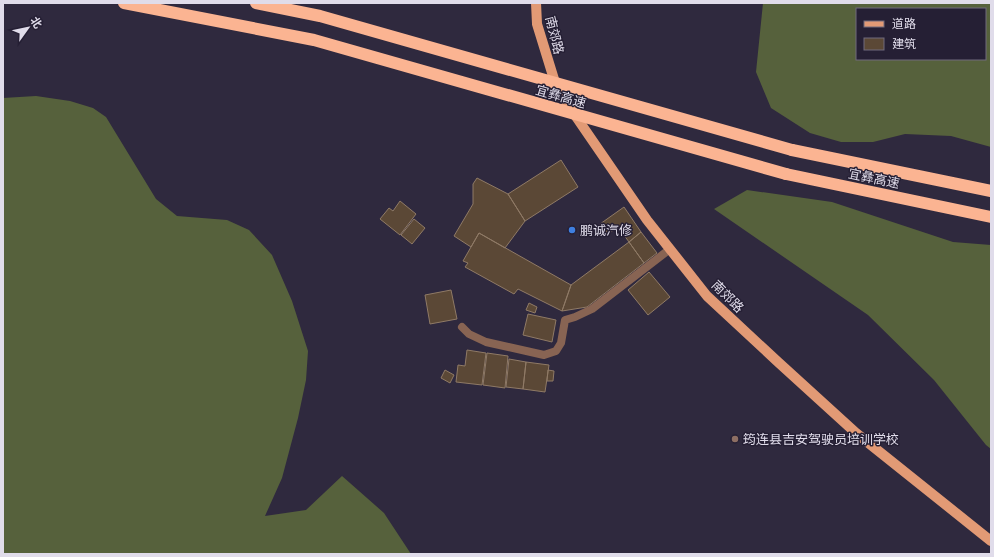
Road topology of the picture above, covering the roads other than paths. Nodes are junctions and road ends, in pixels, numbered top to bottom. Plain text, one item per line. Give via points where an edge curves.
1 (124, 3) edge
2 (256, 3) edge
3 (536, 3) edge
4 (991, 191) edge
5 (991, 217) edge
6 (670, 249) junction
7 (462, 327) dead end
8 (991, 540) edge

1 - 5 highway, 宜彝高速, bridge via 314,40 786,174
2 - 4 highway, 宜彝高速, bridge via 320,16 792,150
3 - 6 main road, 南郊路 via 537,24 557,89 647,220
6 - 7 street via 592,309 565,320 561,344 556,351 544,355 486,342 469,334
6 - 8 main road, 南郊路 via 708,296 856,433

